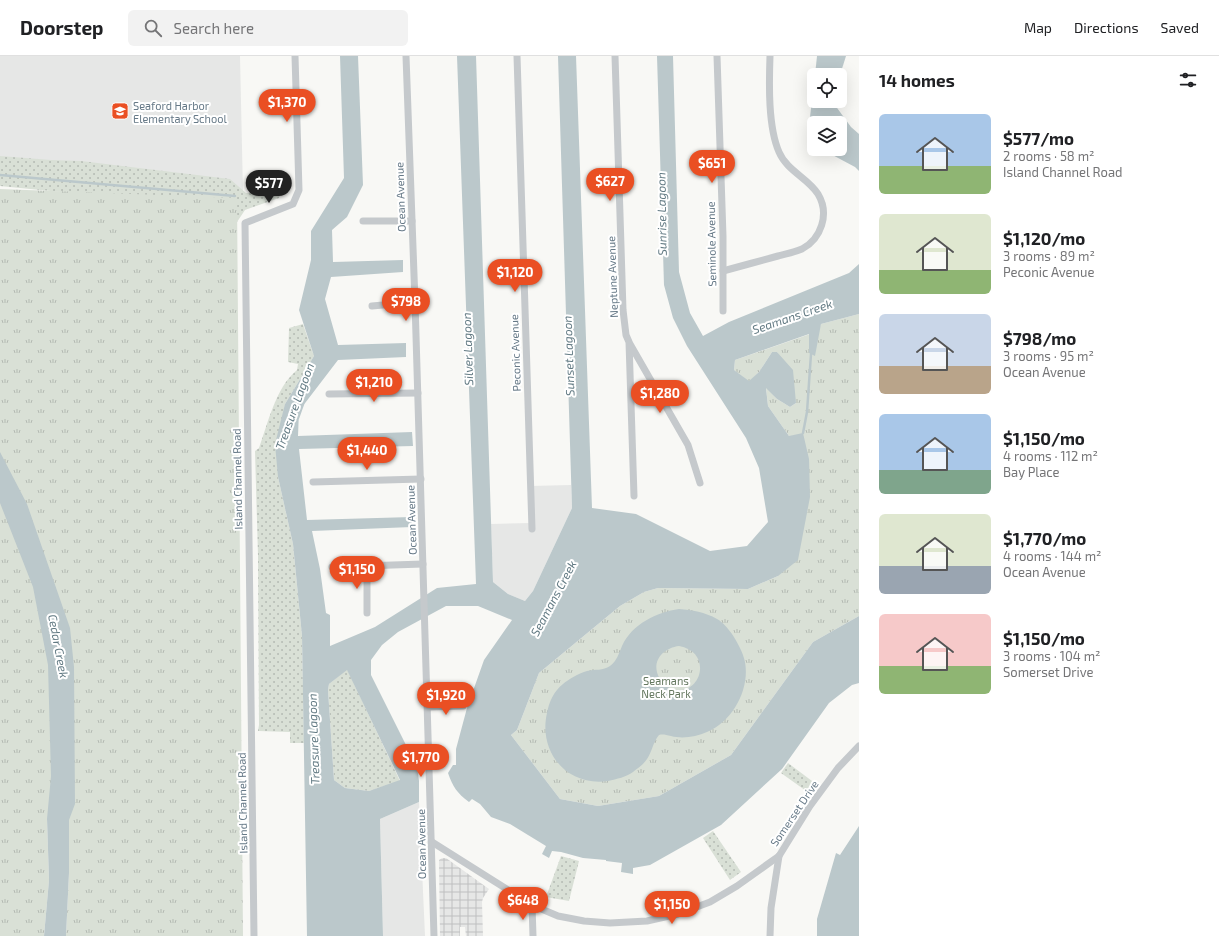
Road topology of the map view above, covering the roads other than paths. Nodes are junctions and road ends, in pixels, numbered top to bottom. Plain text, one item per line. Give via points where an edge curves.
1 (295, 56) edge
2 (406, 56) edge
3 (517, 56) edge
4 (615, 56) edge
5 (717, 56) edge
6 (770, 56) edge
7 (363, 221) dead end
8 (412, 221) junction
9 (723, 271) junction
10 (415, 302) junction
11 (372, 306) dead end
12 (723, 311) dead end
13 (629, 342) junction
14 (418, 393) junction
15 (329, 394) dead end
16 (421, 479) junction
17 (313, 482) dead end
18 (700, 482) dead end
19 (634, 496) dead end
20 (532, 529) dead end
21 (424, 564) junction
22 (367, 566) junction
23 (332, 567) dead end
24 (367, 613) dead end
25 (463, 706) dead end
26 (428, 707) junction
27 (859, 746) edge
28 (432, 842) junction
29 (778, 856) junction
30 (532, 905) junction
31 (254, 936) edge
32 (434, 936) edge
33 (533, 936) edge
34 (770, 936) edge

1 - 31 street, Island Channel Road via 299,190 293,204 245,223
2 - 8 street, Ocean Avenue
3 - 20 street, Peconic Avenue
4 - 13 street, Neptune Avenue via 623,310
5 - 9 street, Seminole Avenue
6 - 9 street via 775,141 787,166 818,194 823,206 823,220 815,239 801,250
7 - 8 street
8 - 10 street, Ocean Avenue
9 - 12 street, Seminole Avenue
10 - 11 street
10 - 14 street, Ocean Avenue
13 - 18 street via 688,446
13 - 19 street, Neptune Avenue
14 - 15 street
14 - 16 street, Ocean Avenue
16 - 17 street
16 - 21 street, Ocean Avenue
21 - 22 street
21 - 26 street, Ocean Avenue
22 - 23 street
22 - 24 street
25 - 26 street
26 - 28 street, Ocean Avenue
27 - 29 street, Somerset Drive via 838,768 810,806
28 - 30 street, Somerset Drive
28 - 32 street, Ocean Avenue
29 - 30 street, Somerset Drive via 710,902 678,914 647,921 584,921 558,916
29 - 34 street
30 - 33 street

